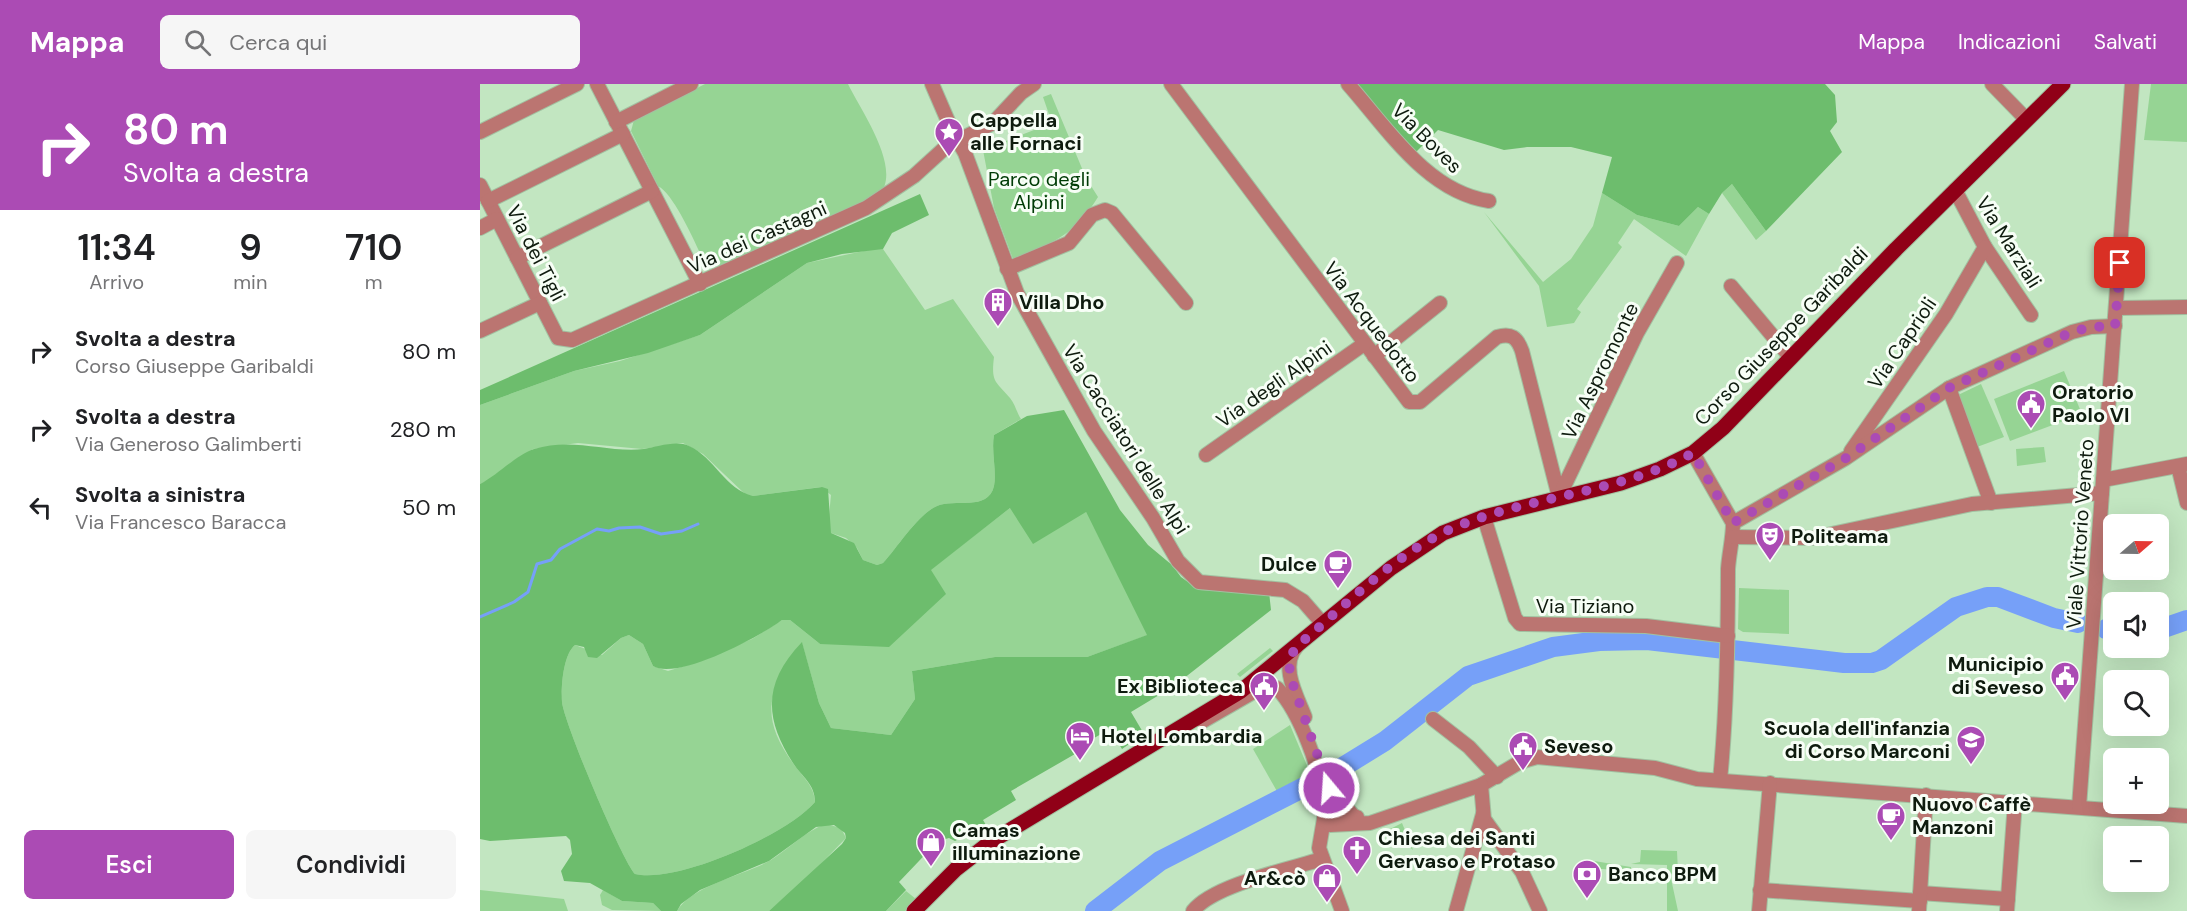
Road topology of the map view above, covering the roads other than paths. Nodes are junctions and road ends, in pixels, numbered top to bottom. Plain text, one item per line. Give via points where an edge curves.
1 (577, 84) edge
2 (597, 84) edge
3 (691, 84) edge
4 (932, 84) edge
5 (1034, 84) edge
6 (1171, 84) edge
7 (1348, 84) edge
8 (1992, 84) edge
9 (2062, 84) edge
10 (2132, 84) edge
11 (2026, 119) junction
12 (620, 128) junction
13 (480, 132) edge
14 (957, 140) junction
15 (480, 185) edge
16 (1955, 189) junction
17 (652, 191) junction
18 (488, 201) junction
19 (1489, 201) dead end
20 (497, 219) junction
21 (480, 228) edge
22 (1985, 247) junction
23 (517, 258) junction
24 (1677, 263) dead end
25 (1007, 269) junction
26 (700, 284) junction
27 (1731, 286) dead end
28 (540, 303) junction
29 (1186, 303) dead end
30 (1440, 303) dead end
31 (2187, 307) edge
32 (2117, 308) junction
33 (2031, 315) dead end
34 (2115, 326) junction
35 (480, 331) edge
36 (558, 338) joint
37 (1364, 344) junction
38 (1374, 356) junction
39 (1791, 358) junction
40 (1949, 388) junction
41 (1693, 453) junction
42 (1206, 456) dead end
43 (1846, 458) junction
44 (2182, 465) edge
45 (2103, 487) junction
46 (1559, 497) junction
47 (1991, 503) junction
48 (2187, 503) edge
49 (1484, 517) junction
50 (1733, 530) junction
51 (1323, 624) junction
52 (1728, 639) junction
53 (1298, 645) junction
54 (1271, 667) junction
55 (1291, 678) junction
56 (1277, 688) junction
57 (1433, 719) dead end
58 (1185, 724) junction
59 (1497, 777) junction
60 (1323, 778) junction
61 (1720, 780) junction
62 (1770, 783) junction
63 (1481, 785) junction
64 (1926, 795) junction
65 (2015, 802) junction
66 (2079, 807) junction
67 (1325, 812) junction
68 (1483, 814) junction
69 (2187, 816) edge
70 (1357, 820) junction
71 (1319, 845) junction
72 (1323, 859) junction
73 (1760, 890) junction
74 (1920, 902) edge
75 (2008, 905) edge
76 (914, 911) edge
77 (1193, 911) edge
78 (1342, 911) edge
79 (1456, 911) edge
80 (1540, 911) edge
81 (1759, 911) edge

1 - 13 street
2 - 12 street
3 - 12 street
4 - 14 street, Via Cacciatori delle Alpi
5 - 14 street, Via dei Castagni via 993,123
6 - 37 street, Via Acquedotto
7 - 19 street, Via Boves via 1437,180 1455,192
8 - 11 street
9 - 11 main road, Corso Giuseppe Garibaldi
10 - 32 street, Viale Vittorio Veneto
11 - 16 main road, Corso Giuseppe Garibaldi
12 - 17 street
12 - 18 street
14 - 25 street, Via Cacciatori delle Alpi
14 - 26 street, Via dei Castagni via 866,208
15 - 18 street, Via dei Tigli
16 - 22 street, Via Marziali
16 - 39 main road, Corso Giuseppe Garibaldi
17 - 23 street
17 - 26 street
18 - 20 street, Via dei Tigli
20 - 21 street
20 - 23 street, Via dei Tigli
22 - 33 street, Via Marziali
22 - 43 street, Via Caprioli via 1946,314
23 - 28 street, Via dei Tigli
24 - 46 street, Via Aspromonte via 1637,333
25 - 29 street via 1069,243 1092,215 1105,210 1112,213
25 - 51 street, Via Cacciatori delle Alpi via 1094,431 1186,572 1199,582 1285,590 1303,601
26 - 36 street, Via dei Castagni via 572,340
27 - 39 street
28 - 35 street
28 - 36 street, Via dei Tigli
30 - 38 street
31 - 32 street
32 - 34 street, Viale Vittorio Veneto
34 - 40 street via 2072,332
34 - 45 street, Viale Vittorio Veneto
37 - 38 street, Via Acquedotto
37 - 42 street, Via degli Alpini
38 - 46 street, Via Acquedotto via 1407,401 1415,404 1492,339 1503,335 1516,338
39 - 41 main road, Corso Giuseppe Garibaldi
40 - 43 street
40 - 47 street
41 - 46 main road, Corso Giuseppe Garibaldi via 1620,483
41 - 50 street
43 - 50 street
44 - 45 street
44 - 48 street
45 - 47 street
45 - 66 street, Viale Vittorio Veneto
46 - 49 main road, Corso Giuseppe Garibaldi
47 - 50 street via 1813,538
49 - 51 main road, Corso Giuseppe Garibaldi via 1423,544
49 - 52 street, Via Tiziano via 1520,624 1646,626
50 - 52 street
51 - 53 main road, Corso Giuseppe Garibaldi
52 - 61 street
53 - 54 main road, Corso Giuseppe Garibaldi
53 - 55 street via 1289,658
54 - 55 street via 1284,667
54 - 56 street via 1268,677
54 - 58 main road, Corso Giuseppe Garibaldi via 1241,691
55 - 60 street
56 - 58 street via 1264,686 1209,719
56 - 60 street via 1294,712
57 - 59 street via 1469,747
58 - 76 main road, Corso Giuseppe Garibaldi via 974,854
59 - 61 street via 1520,762 1544,758 1655,768 1686,777
59 - 63 street
60 - 67 street via 1330,795
60 - 70 street
61 - 62 street
62 - 64 street
62 - 73 street
63 - 68 street
63 - 70 street via 1378,821
64 - 65 street
64 - 74 street
65 - 66 street
65 - 75 street
66 - 69 street
67 - 70 street via 1330,825
67 - 71 street
68 - 79 street
68 - 80 street via 1488,827 1522,872
70 - 71 street via 1324,834
71 - 72 street
72 - 77 street via 1262,876 1213,896
72 - 78 street
73 - 74 street
73 - 81 street
74 - 75 street

